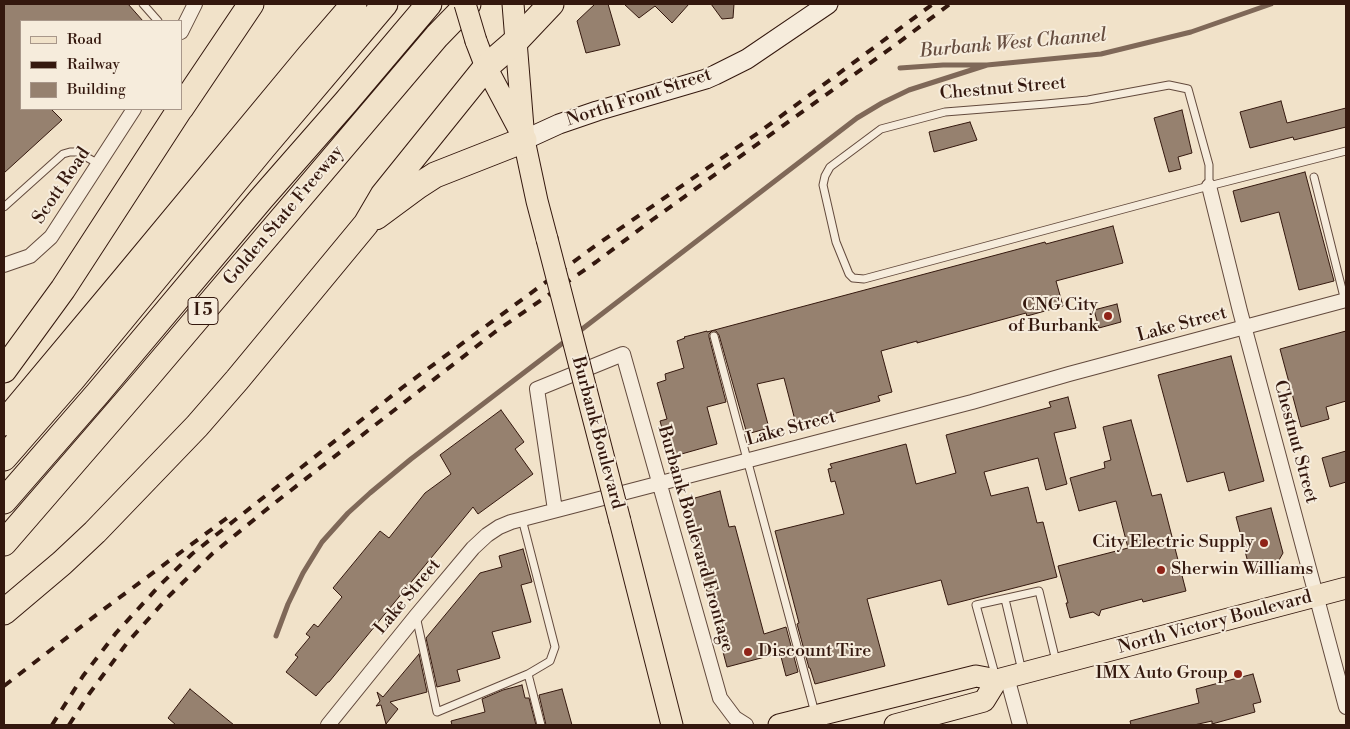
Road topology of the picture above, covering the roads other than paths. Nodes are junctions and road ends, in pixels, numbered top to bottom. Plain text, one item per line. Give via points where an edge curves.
1 (143, 4) edge
2 (194, 4) edge
3 (251, 4) edge
4 (354, 4) edge
5 (385, 4) edge
6 (429, 4) edge
7 (467, 4) edge
8 (513, 4) edge
9 (551, 4) edge
10 (828, 4) edge
11 (157, 20) edge
12 (182, 30) edge
13 (516, 41) junction
14 (486, 67) junction
15 (182, 107) edge
16 (133, 110) edge
17 (180, 110) edge
18 (524, 140) junction
19 (1346, 151) edge
20 (99, 164) junction
21 (1314, 177) dead end
22 (1209, 186) junction
23 (4, 207) edge
24 (366, 224) junction
25 (4, 265) edge
26 (1345, 301) edge
27 (1245, 327) junction
28 (714, 336) dead end
29 (4, 370) edge
30 (4, 423) edge
31 (4, 458) edge
32 (748, 460) junction
33 (660, 484) junction
34 (4, 501) edge
35 (555, 510) junction
36 (522, 519) junction
37 (4, 543) edge
38 (1346, 588) edge
39 (1317, 596) junction
40 (1004, 599) junction
41 (4, 612) edge
42 (416, 616) junction
43 (1057, 664) junction
44 (528, 674) junction
45 (1009, 677) junction
46 (1346, 707) edge
47 (816, 716) junction
48 (328, 725) edge
49 (541, 725) edge
50 (672, 725) edge
51 (746, 725) edge
52 (779, 725) edge
53 (894, 725) edge
54 (1020, 725) edge

1 - 11 lane
2 - 12 street
3 - 15 highway
4 - 30 highway
5 - 31 highway
6 - 34 highway
7 - 14 main road, Burbank Boulevard, bridge
7 - 37 highway, Golden State Freeway / I 5
8 - 13 main road, Burbank Boulevard
9 - 13 highway
10 - 18 main road, North Front Street via 747,59 715,76 559,124
13 - 14 highway
13 - 18 main road, Burbank Boulevard
14 - 18 main road, Burbank Boulevard
14 - 24 highway via 383,195
16 - 20 street, Scott Road
17 - 29 highway via 63,289
18 - 24 highway via 435,175
18 - 50 main road, Burbank Boulevard, bridge
19 - 22 lane
20 - 23 lane via 77,152 63,154
20 - 25 street, Scott Road via 51,237 30,256
21 - 26 lane
22 - 22 lane, Chestnut Street via 864,279 853,278 849,274 836,242 823,185 830,167 880,129 945,112 1088,100 1169,84 1188,89 1209,165
22 - 27 street, Chestnut Street
24 - 41 highway via 197,426 95,532
26 - 27 street, Lake Street
27 - 32 street, Lake Street
27 - 39 street, Chestnut Street
28 - 32 lane
32 - 33 street, Lake Street
32 - 47 lane
33 - 35 street, Lake Street
33 - 35 street, Burbank Boulevard Frontage via 623,354 537,389
33 - 51 street, Burbank Boulevard Frontage via 720,698 735,718
35 - 36 street, Lake Street
36 - 42 street, Lake Street via 487,535
36 - 44 lane via 555,647 550,660
38 - 39 main road, North Victory Boulevard
39 - 43 main road, North Victory Boulevard
39 - 46 street, Chestnut Street
40 - 43 lane via 1039,591
40 - 45 lane
40 - 45 lane via 976,605
42 - 44 lane via 437,712
42 - 48 street, Lake Street
43 - 45 main road, North Victory Boulevard
44 - 49 lane
45 - 47 main road, North Victory Boulevard via 976,676
45 - 53 main road via 984,700
45 - 54 street
47 - 52 main road, North Victory Boulevard

